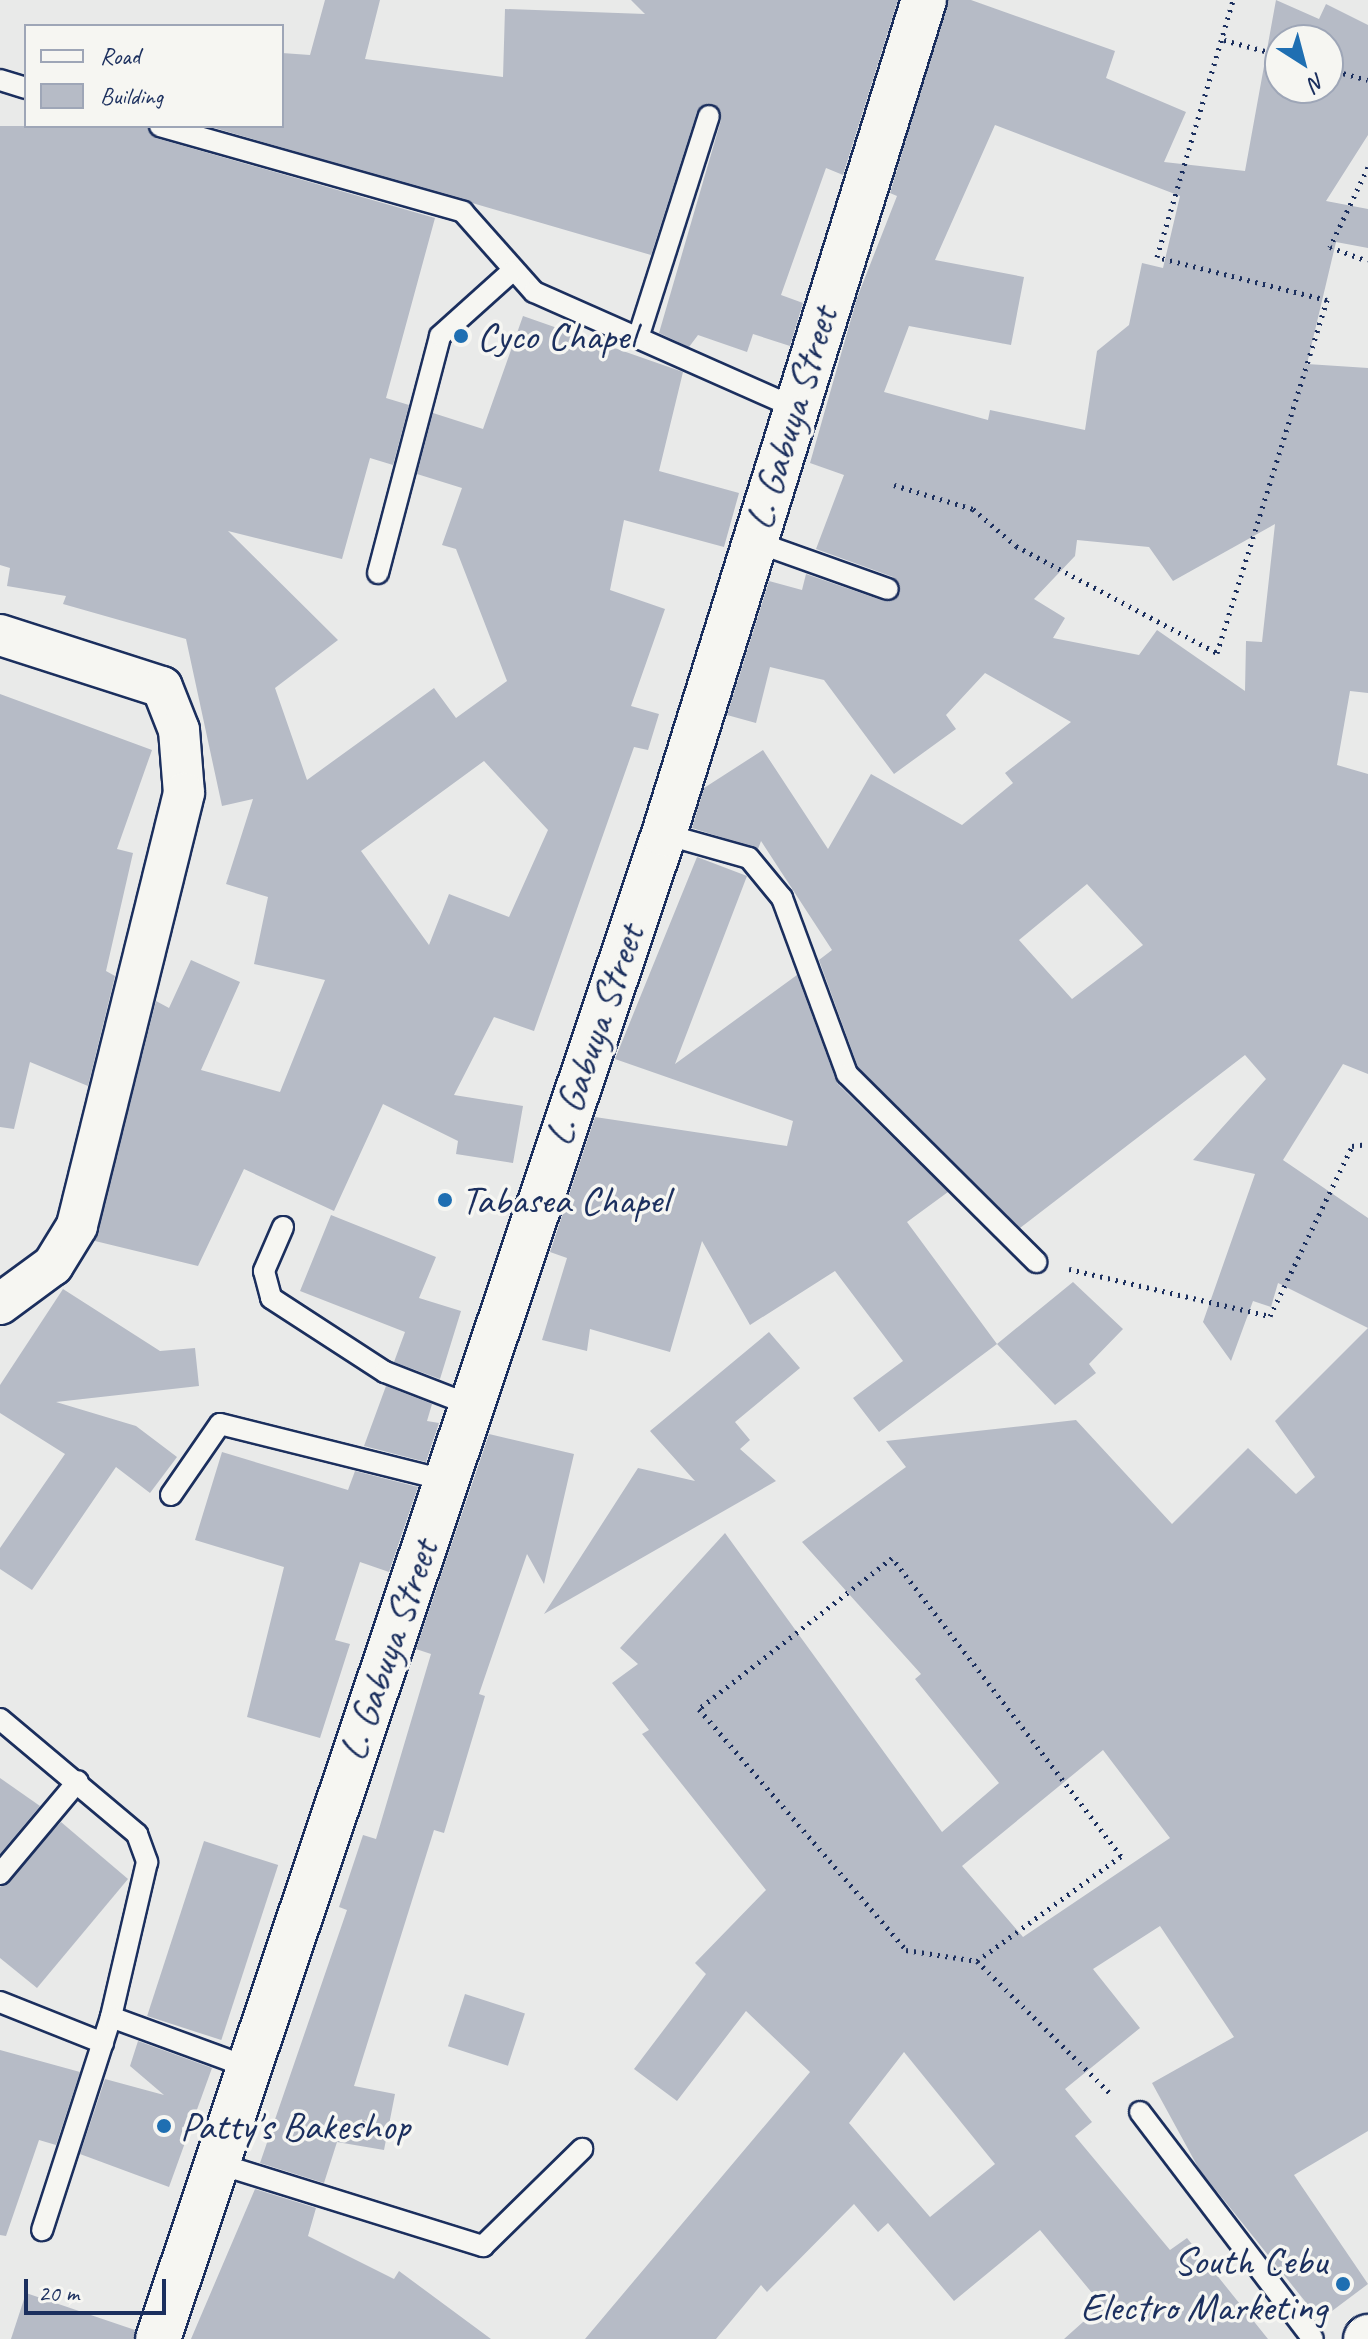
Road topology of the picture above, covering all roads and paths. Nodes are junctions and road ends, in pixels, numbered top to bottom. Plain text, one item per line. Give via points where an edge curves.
1 (924, 0) edge
2 (1233, 0) edge
3 (1224, 40) junction
4 (1264, 51) edge
5 (1344, 73) edge
6 (0, 80) edge
7 (1368, 80) edge
8 (24, 87) edge
9 (709, 116) dead end
10 (167, 128) edge
11 (1368, 167) edge
12 (1368, 261) edge
13 (511, 272) junction
14 (638, 338) junction
15 (793, 407) junction
16 (894, 485) dead end
17 (753, 541) junction
18 (378, 573) dead end
19 (888, 589) dead end
20 (0, 635) edge
21 (664, 834) junction
22 (1368, 1144) edge
23 (283, 1227) dead end
24 (1036, 1262) joint
25 (0, 1304) edge
26 (470, 1405) junction
27 (445, 1480) junction
28 (171, 1495) dead end
29 (0, 1719) edge
30 (78, 1781) junction
31 (0, 1874) edge
32 (977, 1961) junction
33 (0, 2002) edge
34 (111, 2017) junction
35 (103, 2043) junction
36 (248, 2067) junction
37 (1140, 2112) joint
38 (582, 2149) dead end
39 (216, 2163) junction
40 (42, 2230) dead end
41 (158, 2339) edge
42 (1313, 2339) edge

1 - 15 street, L. Gabuya Street
2 - 3 path
3 - 4 path
3 - 16 path via 1157,257 1327,300 1217,653 1016,546 973,509
5 - 7 path
6 - 8 lane
9 - 14 lane
10 - 13 lane via 463,212
11 - 12 path via 1330,247
13 - 14 lane via 534,292
13 - 18 lane via 440,336
14 - 15 lane
15 - 17 street, L. Gabuya Street
17 - 19 lane
17 - 21 street, L. Gabuya Street
20 - 25 street via 162,687 179,730 184,793 77,1226 53,1265
21 - 24 lane via 749,858 782,898 847,1074
21 - 26 street, L. Gabuya Street
22 - 24 path via 1352,1146 1270,1316
23 - 26 lane via 264,1271 271,1298 385,1372
26 - 27 street, L. Gabuya Street
27 - 28 lane via 220,1424
27 - 36 street, L. Gabuya Street
29 - 30 lane
30 - 31 lane
30 - 34 lane via 137,1834 147,1862
32 - 32 path via 906,1950 699,1709 892,1558 1121,1856
32 - 37 path via 1097,2086
33 - 35 lane
34 - 35 lane
34 - 36 lane
35 - 40 lane
36 - 39 street, L. Gabuya Street
37 - 42 lane
38 - 39 lane via 483,2246
39 - 41 street, L. Gabuya Street

